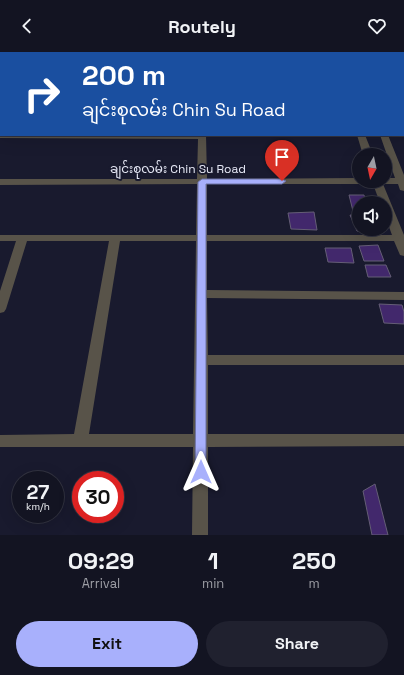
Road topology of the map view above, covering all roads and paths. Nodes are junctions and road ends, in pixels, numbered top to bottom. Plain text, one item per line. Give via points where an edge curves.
1 (202, 136) edge
2 (361, 136) edge
3 (384, 136) edge
4 (366, 148) edge
5 (352, 181) edge
6 (0, 182) edge
7 (202, 182) junction
8 (392, 183) edge
9 (403, 184) edge
10 (380, 188) edge
11 (0, 238) edge
12 (23, 238) junction
13 (401, 238) edge
14 (114, 239) junction
15 (202, 239) junction
16 (404, 252) edge
17 (202, 294) junction
18 (404, 296) edge
19 (0, 309) edge
20 (201, 360) junction
21 (404, 360) edge
22 (404, 440) edge
23 (0, 441) edge
24 (80, 441) junction
25 (201, 441) junction
26 (200, 535) edge

1 - 7 street
2 - 4 street
3 - 9 street
5 - 7 street, ချင်းစုလမ်း Chin Su Road
6 - 7 street, ချင်းစုလမ်း Chin Su Road
7 - 15 street
8 - 9 street, ချင်းစုလမ်း Chin Su Road
10 - 13 street
11 - 12 street
12 - 14 street
12 - 19 street
13 - 15 street
13 - 16 street
14 - 15 street
14 - 24 street
15 - 17 street
17 - 18 street
17 - 20 street
20 - 21 street
20 - 25 street
22 - 25 street
23 - 24 street
24 - 25 street
25 - 26 street

